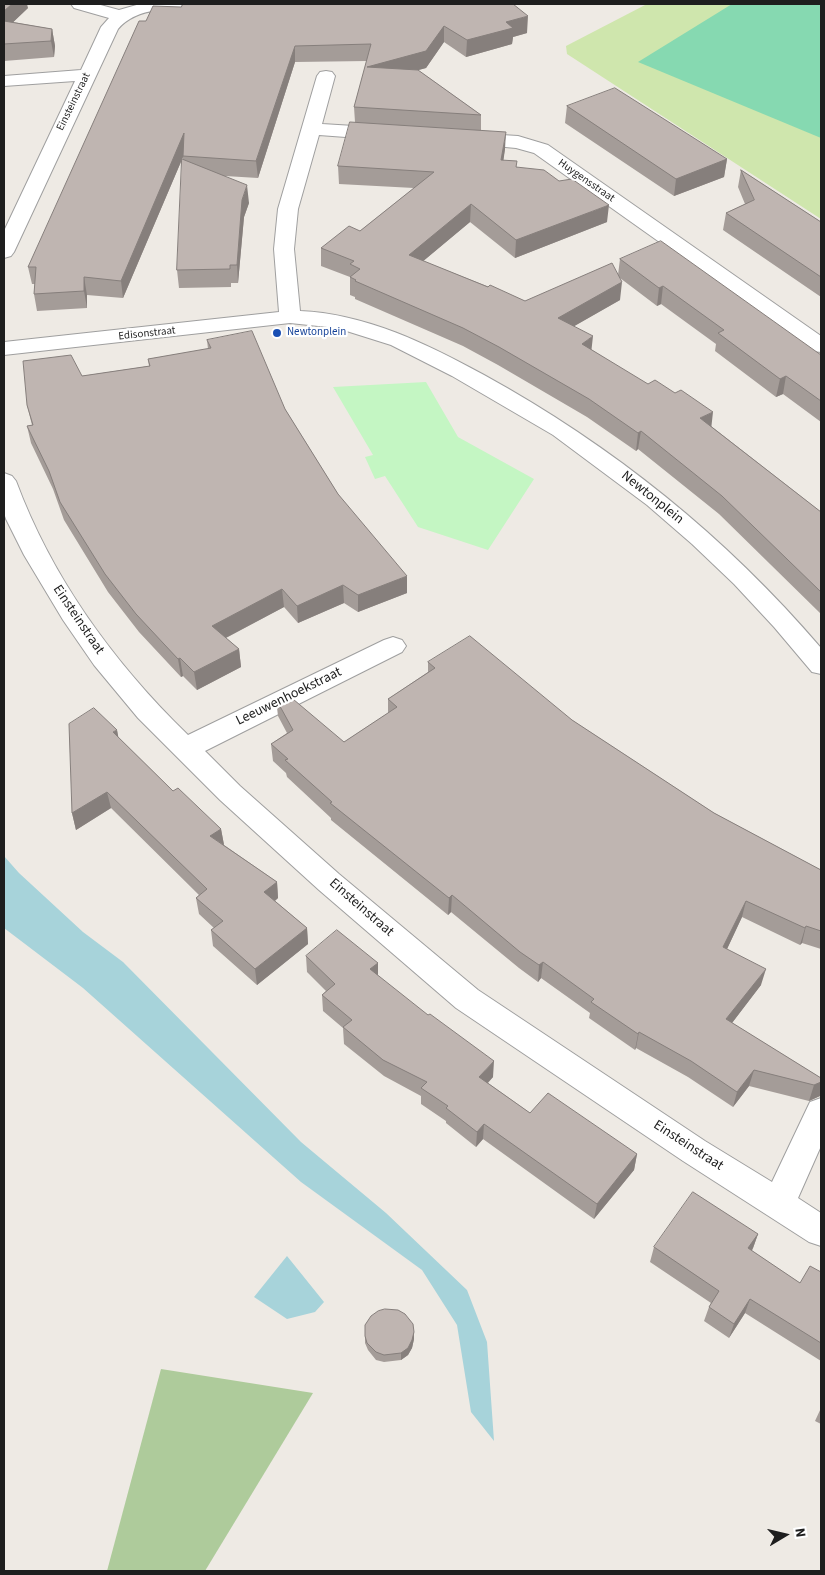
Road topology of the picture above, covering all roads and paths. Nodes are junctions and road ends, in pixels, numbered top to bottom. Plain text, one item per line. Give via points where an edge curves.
1 (80, 4) edge
2 (231, 8) edge
3 (120, 16) junction
4 (87, 76) junction
5 (326, 76) dead end
6 (4, 81) edge
7 (311, 129) junction
8 (400, 135) edge
9 (449, 138) edge
10 (5, 248) edge
11 (290, 317) junction
12 (821, 346) edge
13 (4, 349) edge
14 (4, 481) edge
15 (393, 646) dead end
16 (821, 665) edge
17 (185, 749) junction
18 (821, 1112) edge
19 (779, 1203) junction
20 (821, 1231) edge

1 - 3 street
2 - 3 street via 165,5
3 - 4 street, Einsteinstraat via 110,27
4 - 6 street
4 - 10 street, Einsteinstraat
5 - 7 street
7 - 8 street
7 - 11 street via 288,209 284,249
9 - 12 street, Huygensstraat via 518,142 541,149
11 - 13 street, Edisonstraat
11 - 16 street, Newtonplein via 344,321 379,332 478,381 542,418 621,472 723,558 796,634
14 - 17 street, Einsteinstraat via 18,519 72,614 147,711
15 - 17 street, Leeuwenhoekstraat
17 - 19 street, Einsteinstraat via 322,875 467,999 694,1152
18 - 19 street
19 - 20 street, Einsteinstraat

